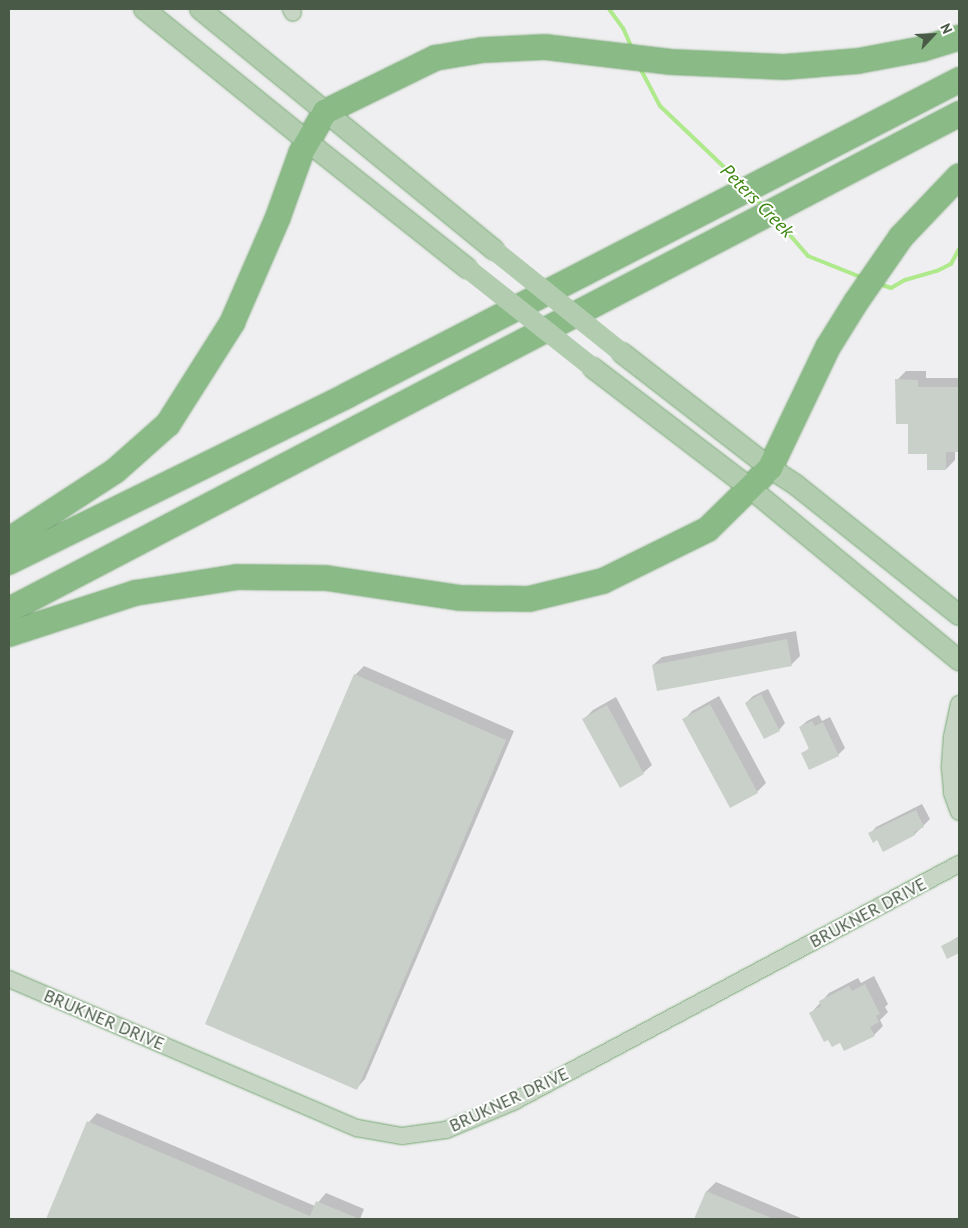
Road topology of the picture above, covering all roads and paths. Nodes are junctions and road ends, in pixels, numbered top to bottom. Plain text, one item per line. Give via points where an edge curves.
1 (144, 9) edge
2 (200, 9) edge
3 (959, 38) edge
4 (959, 80) edge
5 (325, 112) junction
6 (959, 114) edge
7 (308, 142) junction
8 (959, 176) edge
9 (770, 468) junction
10 (750, 488) junction
11 (9, 540) edge
12 (9, 562) edge
13 (9, 610) edge
14 (959, 615) edge
15 (9, 634) edge
16 (959, 660) edge
17 (959, 704) edge
18 (959, 812) edge
19 (959, 864) edge
20 (9, 979) edge

1 - 7 main road
2 - 5 main road
3 - 5 highway via 922,49 858,61 784,67 671,62 545,47 483,50 435,58
4 - 12 highway via 346,396
5 - 7 highway
5 - 9 main road, bridge
6 - 13 highway
7 - 10 main road, bridge
7 - 11 highway via 232,323 168,424 115,471
8 - 9 highway via 901,237 856,302 828,347
9 - 10 highway
9 - 14 main road via 796,485
10 - 15 highway via 708,529 603,581 529,599 460,598 326,578 237,576 135,593
10 - 16 main road
17 - 18 street via 950,768 952,793
19 - 20 street, BRUKNER DRIVE via 513,1102 446,1130 402,1136 357,1128

